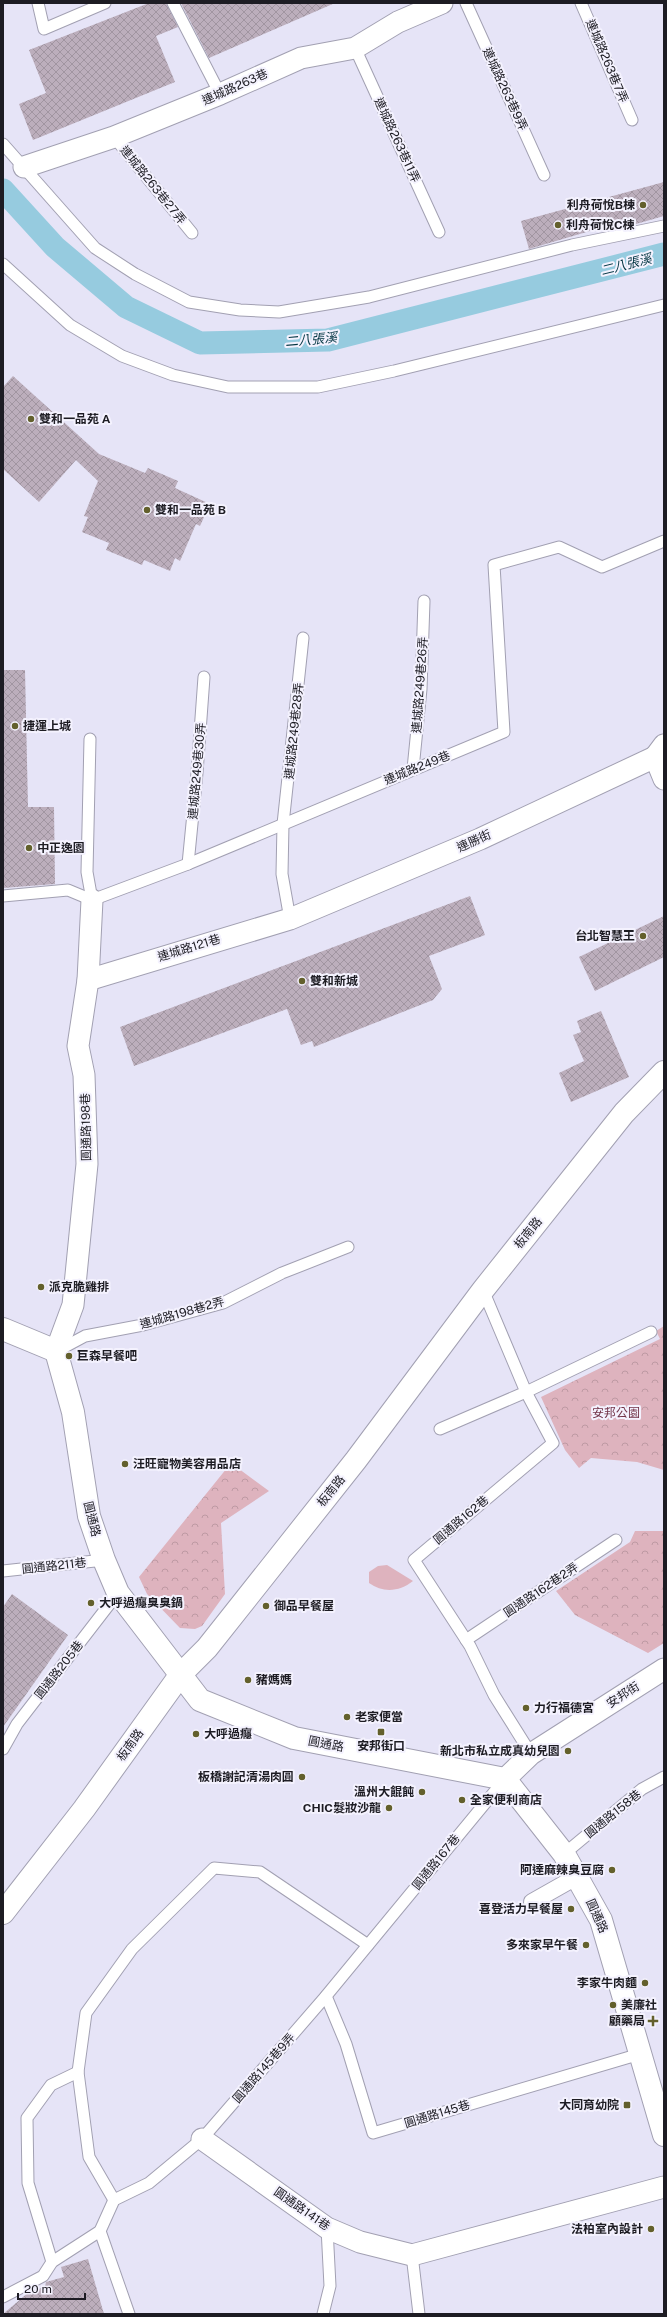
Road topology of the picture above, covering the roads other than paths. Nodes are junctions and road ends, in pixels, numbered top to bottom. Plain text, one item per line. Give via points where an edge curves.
1 (38, 3) edge
2 (105, 3) edge
3 (173, 3) edge
4 (442, 3) edge
5 (466, 3) edge
6 (580, 3) edge
7 (355, 48) junction
8 (220, 94) junction
9 (632, 120) dead end
10 (114, 137) junction
11 (3, 144) edge
12 (24, 167) junction
13 (544, 176) dead end
14 (664, 226) edge
15 (439, 232) dead end
16 (192, 233) dead end
17 (3, 264) edge
18 (664, 305) edge
19 (664, 541) edge
20 (424, 601) dead end
21 (303, 638) dead end
22 (204, 677) dead end
23 (90, 739) dead end
24 (659, 751) edge
25 (413, 769) junction
26 (664, 779) edge
27 (283, 824) junction
28 (188, 864) junction
29 (3, 896) edge
30 (92, 900) junction
31 (290, 919) junction
32 (88, 980) junction
33 (664, 1072) edge
34 (348, 1247) dead end
35 (483, 1290) junction
36 (3, 1329) edge
37 (650, 1332) dead end
38 (56, 1351) junction
39 (526, 1392) junction
40 (440, 1429) dead end
41 (616, 1540) dead end
42 (104, 1560) junction
43 (3, 1570) edge
44 (118, 1593) junction
45 (466, 1640) junction
46 (664, 1669) edge
47 (182, 1674) junction
48 (3, 1749) edge
49 (531, 1754) junction
50 (664, 1777) edge
51 (505, 1779) junction
52 (564, 1854) junction
53 (578, 1876) junction
54 (532, 1902) dead end
55 (3, 1913) edge
56 (368, 1946) junction
57 (326, 1996) junction
58 (640, 2054) junction
59 (78, 2072) junction
60 (659, 2103) edge
61 (664, 2135) edge
62 (202, 2139) junction
63 (664, 2187) edge
64 (114, 2200) junction
65 (327, 2228) junction
66 (100, 2231) junction
67 (412, 2255) junction
68 (52, 2262) junction
69 (3, 2297) edge
70 (129, 2314) edge
71 (323, 2314) edge
72 (419, 2314) edge

1 - 2 lane via 44,29
3 - 8 lane
4 - 7 street, 連城路263巷 via 398,22
5 - 13 lane, 連城路263巷9弄
6 - 9 lane, 連城路263巷7弄 via 591,22
7 - 8 street, 連城路263巷 via 301,58
7 - 15 lane, 連城路263巷11弄
8 - 10 street, 連城路263巷
10 - 12 street, 連城路263巷
10 - 16 lane, 連城路263巷27弄
11 - 12 lane
12 - 14 lane via 102,253 135,274 189,302 240,310 279,312 368,297 572,246
17 - 18 lane via 70,325 122,356 172,375 228,387 318,386 394,371
19 - 25 lane, 連城路249巷 via 602,567 560,547 494,565 504,732
20 - 25 lane, 連城路249巷26弄 via 421,689
21 - 27 lane, 連城路249巷28弄
22 - 28 lane, 連城路249巷30弄 via 198,773
23 - 30 lane via 87,872
24 - 26 street, 連勝街
24 - 31 street, 連勝街 via 480,839
25 - 27 lane, 連城路249巷
27 - 28 lane, 連城路249巷
27 - 31 lane, 連城路249巷28弄 via 282,874
28 - 30 lane, 連城路249巷
29 - 30 lane via 68,890
30 - 32 street, 圓通路198巷
31 - 32 street, 連城路121巷
32 - 38 street, 圓通路198巷 via 78,1046 84,1075 87,1164 73,1305
33 - 35 street, 板南路 via 624,1113
34 - 38 lane, 連城路198巷2弄 via 282,1273 223,1303 143,1325 85,1336
35 - 39 lane, 圓通路162巷
35 - 47 street, 板南路 via 356,1460 207,1648
36 - 38 street
37 - 39 lane
38 - 42 street, 圓通路 via 73,1412 89,1516
39 - 40 lane
39 - 45 lane, 圓通路162巷 via 553,1444 414,1560
41 - 45 lane, 圓通路162巷2弄
42 - 43 lane, 圓通路211巷
42 - 44 street, 圓通路
44 - 47 street, 圓通路
44 - 48 lane, 圓通路205巷 via 17,1724
45 - 49 lane, 圓通路162巷 via 494,1695
46 - 49 street, 安邦街
47 - 51 street, 圓通路 via 200,1700 294,1738
47 - 55 street, 板南路 via 84,1809
49 - 51 street, 安邦街
50 - 52 lane, 圓通路158巷 via 642,1789
51 - 52 street, 圓通路
51 - 56 lane, 圓通路167巷
52 - 53 street, 圓通路
53 - 54 street
53 - 58 street, 圓通路 via 601,1920
56 - 57 lane, 圓通路167巷
56 - 59 lane via 260,1872 214,1868 132,1949 86,2013
57 - 58 lane, 圓通路145巷 via 346,2044 373,2133
57 - 62 lane, 圓通路145巷9弄
58 - 60 street, 圓通路
59 - 64 lane via 89,2157
59 - 68 lane via 51,2085 27,2118 28,2183
60 - 61 street, 圓通路
62 - 64 lane via 149,2183
62 - 65 street, 圓通路141巷
63 - 67 street, 圓通路141巷
64 - 66 lane
65 - 67 street, 圓通路141巷 via 360,2242
65 - 71 lane via 330,2286
66 - 68 lane
66 - 70 lane
67 - 72 lane
68 - 69 lane via 43,2276

